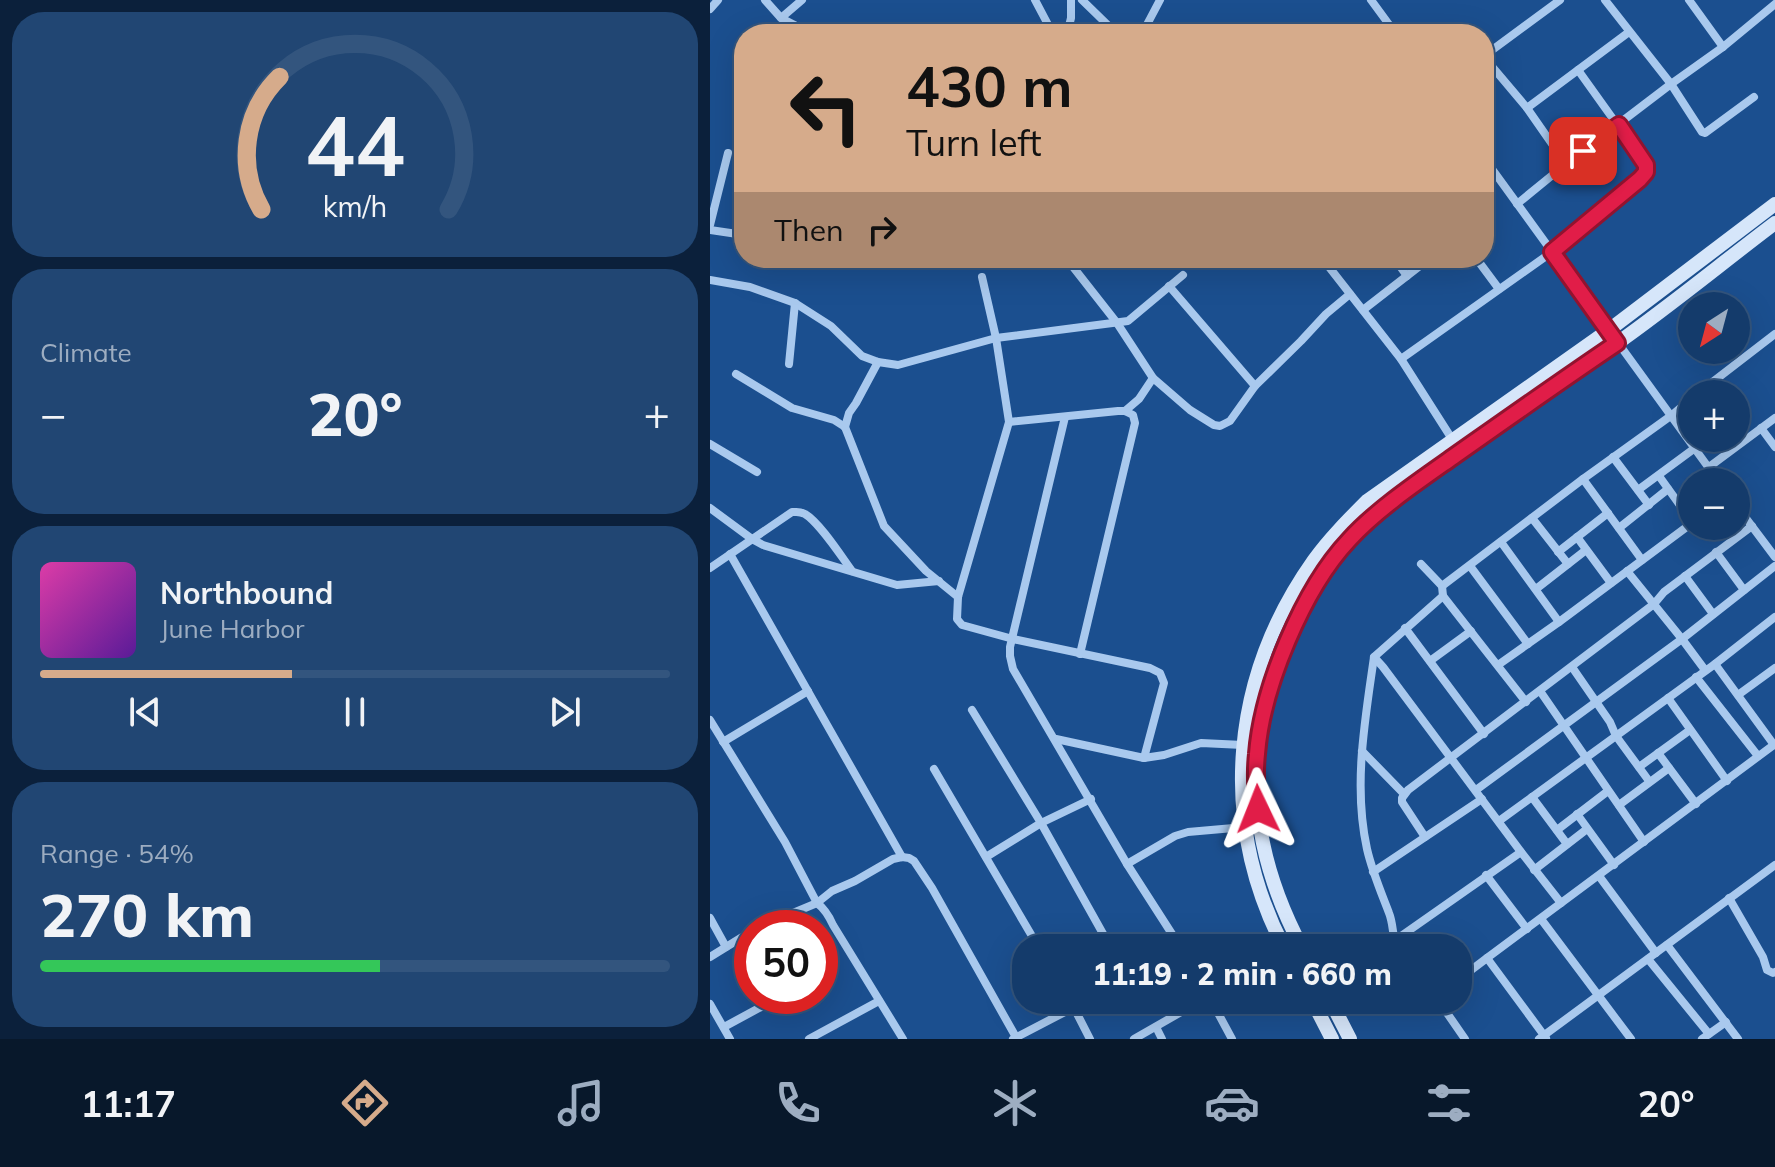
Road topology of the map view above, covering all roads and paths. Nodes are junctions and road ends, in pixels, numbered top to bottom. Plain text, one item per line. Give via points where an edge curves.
1 (718, 0) edge
2 (765, 0) edge
3 (802, 0) edge
4 (1035, 0) edge
5 (1071, 0) edge
6 (1082, 0) edge
7 (1160, 0) edge
8 (1371, 0) edge
9 (1560, 0) edge
10 (1605, 0) edge
11 (1689, 0) edge
12 (1774, 2) edge
13 (710, 9) edge
14 (781, 18) junction
15 (793, 24) edge
16 (1048, 24) edge
17 (1070, 24) edge
18 (1107, 24) edge
19 (1147, 24) edge
20 (1389, 24) edge
21 (1629, 32) junction
22 (1723, 47) junction
23 (1494, 49) edge
24 (1494, 68) edge
25 (1578, 70) junction
26 (1671, 84) junction
27 (1754, 97) dead end
28 (1527, 108) junction
29 (1619, 125) junction
30 (728, 153) dead end
31 (1566, 164) junction
32 (1494, 172) edge
33 (1517, 204) junction
34 (1775, 204) edge
35 (1774, 227) edge
36 (710, 228) edge
37 (734, 233) edge
38 (1552, 252) junction
39 (1074, 268) edge
40 (1330, 268) edge
41 (1401, 268) edge
42 (1417, 268) edge
43 (1483, 268) edge
44 (1183, 275) dead end
45 (1407, 276) junction
46 (982, 277) dead end
47 (710, 280) edge
48 (1169, 286) junction
49 (1499, 289) junction
50 (1350, 294) junction
51 (795, 303) junction
52 (1363, 310) junction
53 (1117, 323) junction
54 (1775, 334) edge
55 (1613, 336) junction
56 (996, 338) junction
57 (1401, 359) junction
58 (878, 362) junction
59 (789, 364) dead end
60 (736, 374) dead end
61 (1153, 378) junction
62 (1715, 380) edge
63 (1255, 386) junction
64 (1678, 410) edge
65 (1125, 411) junction
66 (1672, 415) junction
67 (1065, 417) junction
68 (1775, 418) edge
69 (1009, 422) junction
70 (1678, 424) edge
71 (845, 427) junction
72 (1761, 428) junction
73 (1452, 439) junction
74 (710, 444) edge
75 (1775, 447) edge
76 (1690, 452) edge
77 (1698, 452) edge
78 (1613, 457) junction
79 (1709, 467) joint
80 (757, 472) dead end
81 (1659, 476) junction
82 (1583, 479) junction
83 (1668, 489) junction
84 (1638, 490) junction
85 (1678, 503) edge
86 (1649, 505) junction
87 (710, 508) edge
88 (1608, 513) junction
89 (1532, 518) junction
90 (1750, 523) edge
91 (1752, 526) junction
92 (1619, 528) junction
93 (1678, 533) edge
94 (1577, 537) junction
95 (752, 539) junction
96 (1501, 542) junction
97 (1586, 550) junction
98 (1558, 552) junction
99 (1716, 552) junction
100 (730, 554) junction
101 (1775, 557) edge
102 (1642, 560) junction
103 (1421, 564) dead end
104 (1568, 564) junction
105 (1470, 566) junction
106 (1775, 566) edge
107 (710, 568) edge
108 (852, 571) junction
109 (1627, 571) junction
110 (1685, 576) junction
111 (939, 581) junction
112 (1611, 583) junction
113 (1442, 586) junction
114 (1536, 589) junction
115 (1744, 590) junction
116 (1443, 596) junction
117 (958, 597) junction
118 (1289, 601) junction
119 (1654, 604) junction
120 (1303, 608) junction
121 (1713, 614) junction
122 (1772, 620) edge
123 (1559, 622) junction
124 (1405, 628) junction
125 (1471, 631) junction
126 (1775, 631) edge
127 (1013, 639) junction
128 (1682, 639) junction
129 (1528, 644) junction
130 (1080, 654) junction
131 (1374, 657) junction
132 (1430, 661) junction
133 (1715, 664) junction
134 (1498, 665) junction
135 (1572, 667) junction
136 (1705, 670) junction
137 (1774, 671) edge
138 (1696, 677) junction
139 (808, 691) junction
140 (1540, 691) junction
141 (1738, 695) junction
142 (1668, 698) junction
143 (1595, 701) junction
144 (1526, 702) junction
145 (972, 710) dead end
146 (710, 720) edge
147 (1564, 724) junction
148 (1690, 730) junction
149 (1484, 734) junction
150 (1616, 736) junction
151 (1056, 739) junction
152 (723, 742) junction
153 (1243, 745) junction
154 (1774, 745) edge
155 (1362, 751) junction
156 (1658, 753) junction
157 (1758, 756) junction
158 (1144, 758) junction
159 (1452, 758) junction
160 (1586, 758) junction
161 (1639, 767) junction
162 (1669, 768) junction
163 (934, 769) dead end
164 (1649, 781) junction
165 (1727, 781) junction
166 (1476, 790) junction
167 (1608, 791) junction
168 (1404, 794) junction
169 (1532, 797) junction
170 (1091, 799) junction
171 (1482, 799) junction
172 (1696, 804) junction
173 (1619, 805) junction
174 (1577, 814) junction
175 (1499, 821) junction
176 (1041, 823) junction
177 (1245, 827) junction
178 (1587, 829) junction
179 (1557, 830) junction
180 (1425, 837) junction
181 (1644, 842) junction
182 (1567, 844) junction
183 (1521, 852) junction
184 (902, 857) junction
185 (986, 857) junction
186 (1127, 864) junction
187 (1614, 865) junction
188 (1775, 865) edge
189 (1534, 870) junction
190 (1373, 872) junction
191 (1486, 875) junction
192 (1599, 876) junction
193 (1267, 886) junction
194 (1729, 898) junction
195 (817, 903) junction
196 (1561, 903) junction
197 (801, 910) edge
198 (710, 918) edge
199 (1541, 919) junction
200 (1527, 929) junction
201 (1031, 934) edge
202 (1103, 934) edge
203 (1172, 934) edge
204 (1277, 934) edge
205 (1295, 934) edge
206 (1394, 934) edge
207 (1410, 934) edge
208 (734, 942) edge
209 (1667, 945) junction
210 (726, 947) junction
211 (1652, 956) junction
212 (710, 957) edge
213 (1487, 958) junction
214 (1472, 969) edge
215 (1775, 972) edge
216 (1597, 996) junction
217 (879, 1001) junction
218 (710, 1004) edge
219 (748, 1014) edge
220 (1055, 1014) edge
221 (1077, 1014) edge
222 (1178, 1014) edge
223 (1219, 1014) edge
224 (1319, 1014) edge
225 (1337, 1014) edge
226 (1448, 1014) edge
227 (1726, 1022) junction
228 (724, 1027) junction
229 (1156, 1027) junction
230 (1705, 1036) edge
231 (812, 1038) edge
232 (1015, 1038) edge
233 (1543, 1038) edge
234 (730, 1039) edge
235 (903, 1039) edge
236 (1090, 1039) edge
237 (1134, 1039) edge
238 (1162, 1039) edge
239 (1232, 1039) edge
240 (1332, 1039) edge
241 (1350, 1039) edge
242 (1465, 1039) edge
243 (1631, 1039) edge
244 (1738, 1039) edge

1 - 13 street
2 - 14 street
3 - 14 street
4 - 16 street
5 - 17 street
6 - 18 street
7 - 19 street
8 - 20 street
9 - 23 street
10 - 21 street
11 - 22 street
12 - 22 street
14 - 15 street
21 - 25 street
21 - 26 street
22 - 26 street
24 - 28 street
25 - 28 street
25 - 29 street
26 - 27 street via 1705,133
26 - 29 street
28 - 31 street
29 - 31 street
29 - 38 street via 1646,172
30 - 36 street
31 - 33 street
32 - 33 street
33 - 38 street
34 - 55 main road
35 - 55 main road
36 - 37 street
38 - 49 street
38 - 55 street
39 - 53 street
40 - 50 street
41 - 45 street
42 - 45 street
43 - 49 street
44 - 48 street
45 - 52 street
46 - 56 street
47 - 51 street
48 - 53 street via 1128,321
48 - 63 street
49 - 57 street
50 - 52 street
50 - 63 street
51 - 58 street via 831,326 862,356
51 - 59 street
52 - 57 street
53 - 56 street
53 - 61 street
54 - 62 street
55 - 66 street
55 - 73 main road
55 - 120 main road via 1378,513 1349,539
56 - 58 street via 898,365
56 - 69 street
57 - 73 street
58 - 71 street
60 - 71 street via 792,408
61 - 63 street via 1190,410 1220,426 1230,421
61 - 65 street
64 - 66 street
65 - 67 street
65 - 130 street via 1135,423
66 - 70 street
66 - 78 street
67 - 69 street
67 - 127 street
68 - 72 street
69 - 117 street
71 - 111 street via 884,526
72 - 75 street
72 - 79 street
73 - 118 main road via 1367,501 1314,561
74 - 80 street
76 - 81 street
77 - 79 street
78 - 82 street
78 - 84 street
81 - 83 street
81 - 84 street
82 - 88 street
82 - 89 street
83 - 85 street
83 - 86 street
84 - 86 street
86 - 92 street
87 - 95 street
88 - 92 street
88 - 94 street
89 - 96 street
89 - 98 street
90 - 91 street
91 - 99 street
91 - 101 street
92 - 102 street
93 - 102 street
94 - 97 street
94 - 98 street
95 - 100 street
95 - 108 street
95 - 108 street via 792,512 801,512
96 - 105 street
96 - 114 street
97 - 104 street
97 - 112 street
98 - 104 street
99 - 110 street
99 - 115 street
100 - 107 street
100 - 139 street
102 - 109 street
103 - 113 street
104 - 114 street
105 - 113 street
105 - 129 street
106 - 115 street
108 - 111 street via 897,585
109 - 112 street
109 - 119 street
110 - 119 street
110 - 121 street
111 - 117 street
112 - 123 street
113 - 116 street
114 - 123 street
115 - 121 street
116 - 124 street
116 - 125 street
117 - 127 street via 957,619 962,625
118 - 120 main road
118 - 153 main road via 1251,695
119 - 128 street
119 - 135 street
120 - 193 main road via 1281,654 1257,753
121 - 128 street
122 - 126 street
122 - 133 street
123 - 129 street
124 - 131 street
124 - 132 street
125 - 132 street
125 - 134 street
127 - 130 street
127 - 151 street via 1013,669
128 - 136 street
128 - 143 street
129 - 134 street
130 - 158 street via 1160,673 1164,683
131 - 155 street
131 - 159 street
132 - 149 street
133 - 136 street
133 - 141 street
134 - 144 street
135 - 140 street
135 - 143 street
136 - 138 street
137 - 141 street
138 - 142 street
138 - 157 street
139 - 152 street
139 - 184 street
140 - 144 street
140 - 147 street
141 - 154 street
142 - 148 street
142 - 150 street
143 - 147 street
143 - 150 street
144 - 149 street
145 - 176 street
146 - 152 street
147 - 160 street
147 - 166 street
148 - 156 street
148 - 165 street
149 - 159 street
150 - 160 street
150 - 161 street
151 - 158 street
151 - 170 street
152 - 195 street
153 - 158 street via 1201,743
153 - 177 main road
154 - 157 street
155 - 168 street
155 - 190 street via 1363,822
156 - 161 street
156 - 162 street
157 - 165 street
159 - 166 street
159 - 168 street
160 - 167 street
160 - 169 street
161 - 164 street
162 - 164 street
162 - 172 street
163 - 185 street
164 - 173 street
165 - 172 street
166 - 171 street
167 - 173 street
167 - 174 street
168 - 180 street via 1402,802
169 - 175 street
169 - 179 street
170 - 176 street
170 - 186 street
171 - 175 street
171 - 180 street
172 - 181 street
173 - 181 street
174 - 178 street
174 - 179 street
175 - 183 street
176 - 185 street
176 - 202 street
177 - 186 street via 1175,836
177 - 193 main road via 1253,869
178 - 182 street
178 - 187 street
179 - 182 street
180 - 190 street
181 - 187 street
182 - 189 street
183 - 189 street
183 - 191 street
184 - 195 street
184 - 232 street via 914,861 932,888
185 - 201 street
186 - 203 street
187 - 192 street
188 - 194 street
189 - 196 street
190 - 206 street
191 - 200 street
191 - 207 street
192 - 196 street
192 - 211 street
193 - 204 main road
193 - 205 main road
194 - 209 street
194 - 215 street via 1767,970
195 - 197 street
195 - 217 street
196 - 199 street
198 - 210 street
199 - 200 street
199 - 216 street
200 - 213 street
208 - 210 street
209 - 211 street
209 - 227 street
210 - 212 street
211 - 216 street
211 - 230 street
213 - 214 street
213 - 233 street
216 - 233 street
216 - 243 street
217 - 231 street
217 - 235 street
218 - 228 street
219 - 228 street
220 - 232 street
221 - 236 street
222 - 229 street
223 - 239 street
224 - 240 main road
225 - 241 main road
226 - 242 street
227 - 230 street
227 - 244 street
228 - 234 street
229 - 237 street
229 - 238 street

